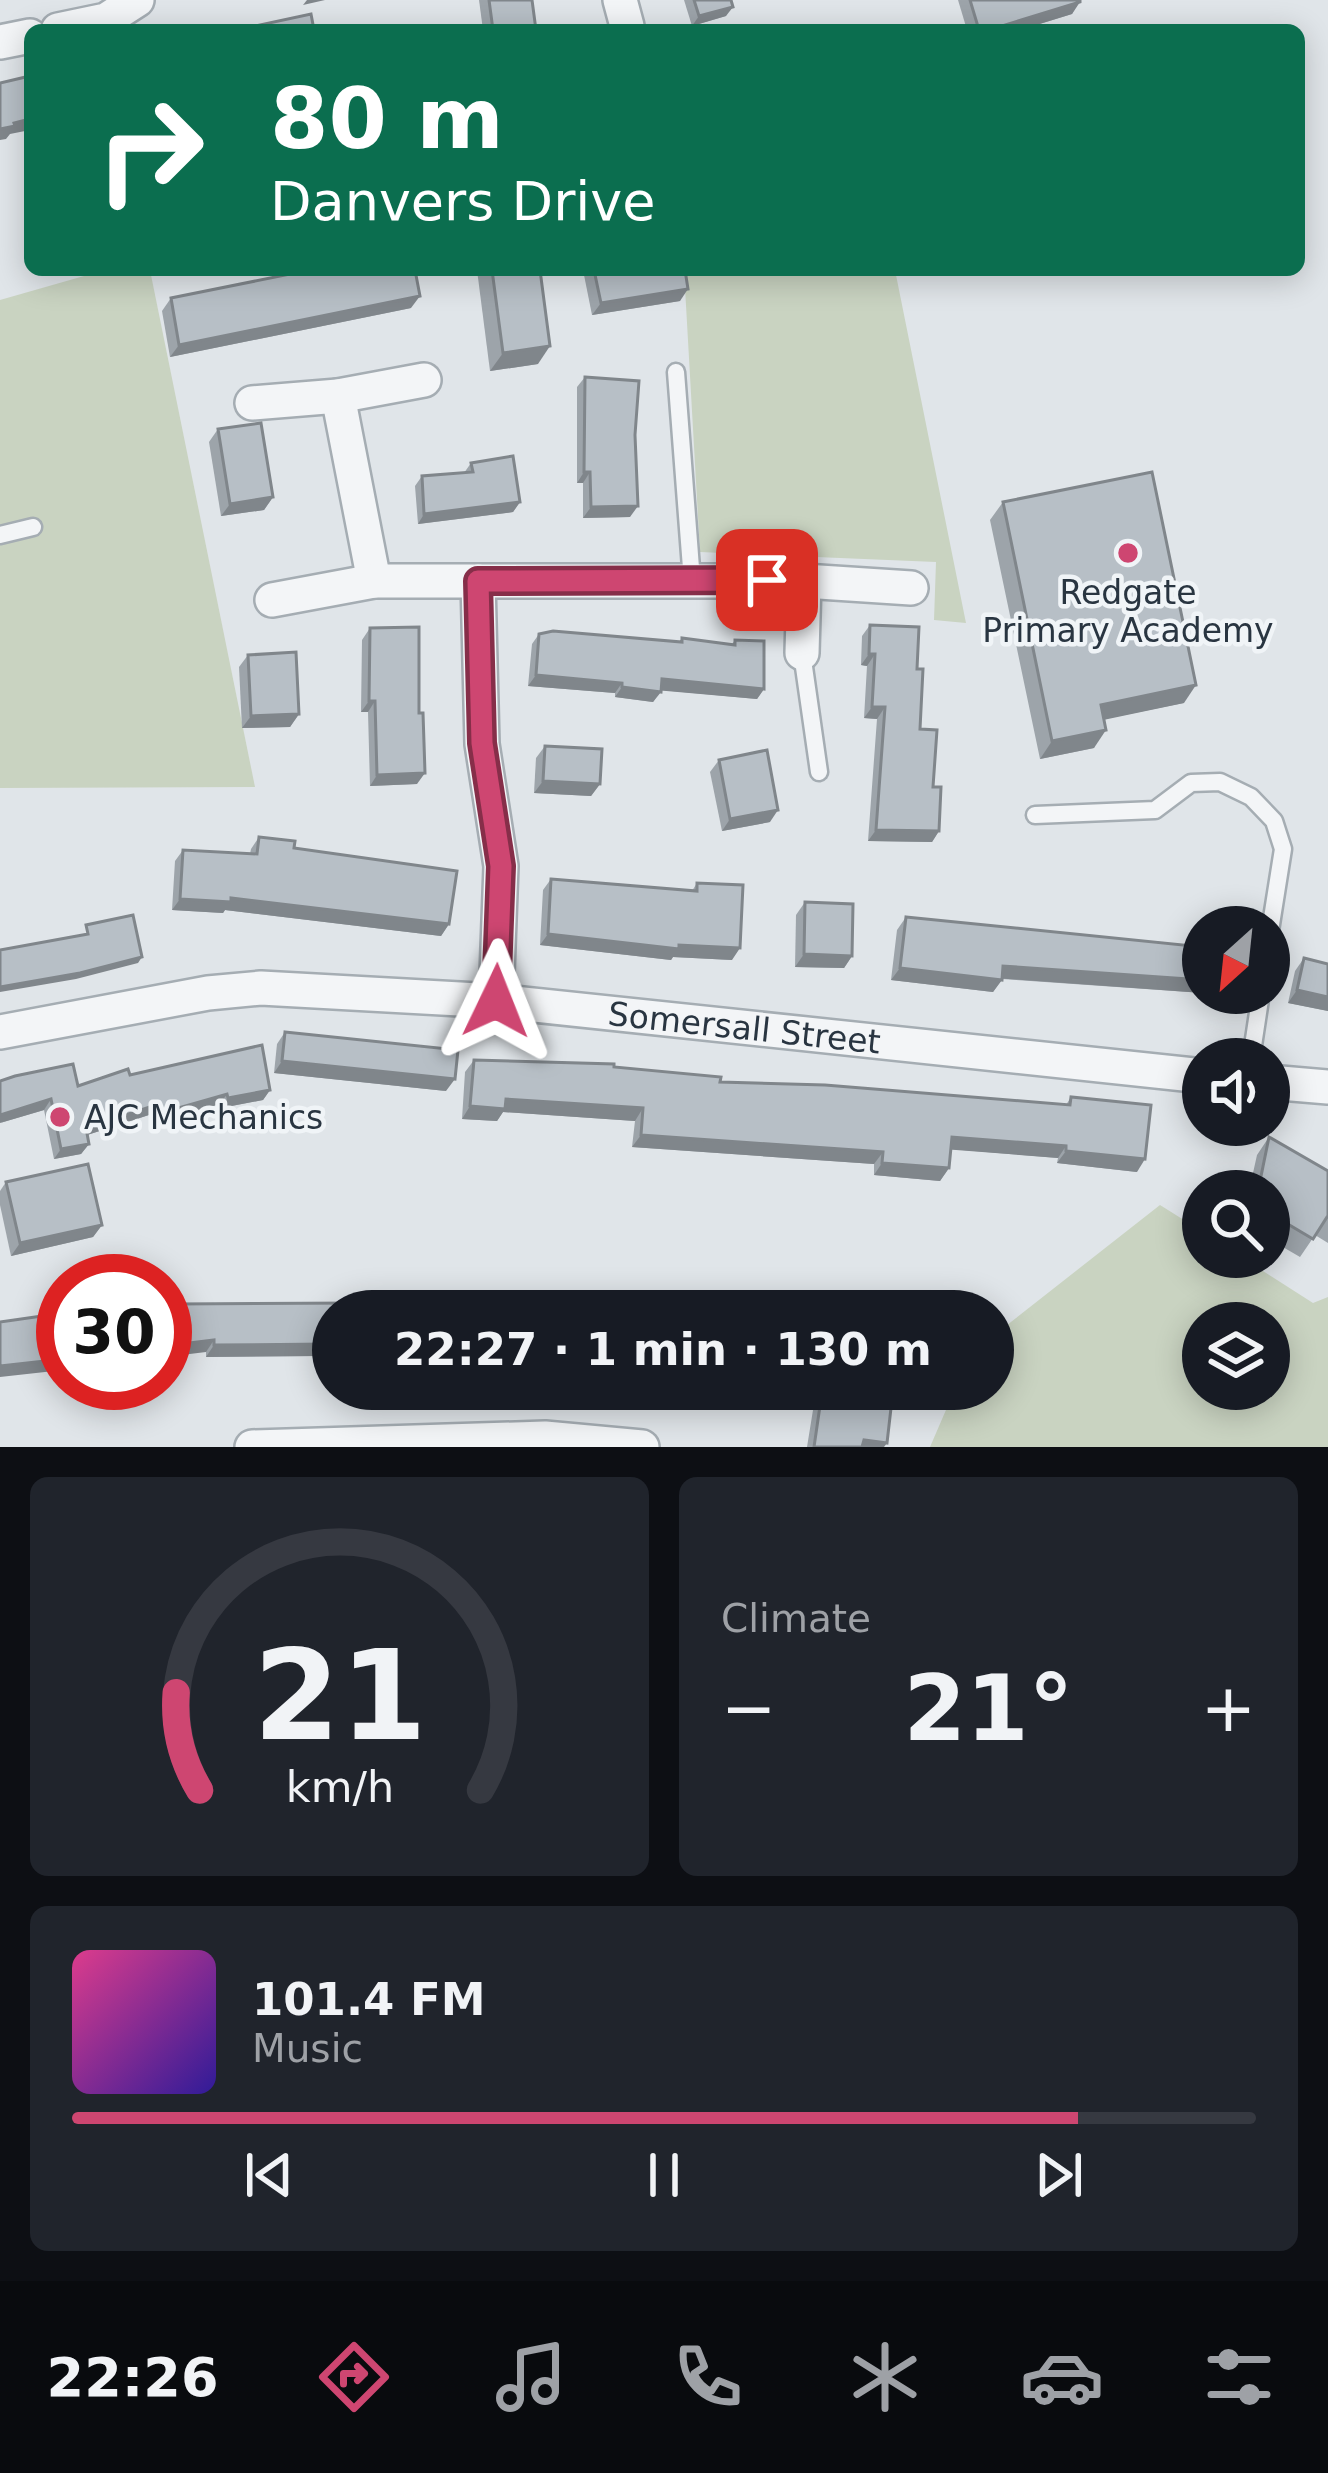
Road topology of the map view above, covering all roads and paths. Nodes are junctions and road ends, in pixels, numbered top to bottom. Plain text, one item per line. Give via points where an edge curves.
1 (137, 0) edge
2 (87, 24) edge
3 (676, 372) dead end
4 (424, 380) dead end
5 (338, 396) junction
6 (252, 403) dead end
7 (33, 527) dead end
8 (0, 536) edge
9 (692, 580) junction
10 (805, 580) junction
11 (374, 581) junction
12 (478, 581) junction
13 (911, 588) dead end
14 (272, 600) dead end
15 (802, 653) joint
16 (819, 772) dead end
17 (1035, 815) dead end
18 (1274, 906) edge
19 (496, 1001) junction
20 (0, 1033) edge
21 (1182, 1074) edge
22 (1290, 1084) edge
23 (1328, 1087) edge
24 (546, 1442) edge
25 (252, 1447) edge
26 (642, 1447) edge

1 - 2 street
3 - 9 lane
4 - 5 street
5 - 6 street
5 - 11 street
7 - 8 lane
9 - 10 street
9 - 12 street
10 - 13 street
10 - 15 street
11 - 12 street
11 - 14 street
12 - 19 street via 482,743 501,866
15 - 16 lane
17 - 18 lane via 1155,810 1191,783 1220,782 1274,821 1283,849
19 - 20 street, Somersall Street via 261,988
19 - 21 street, Somersall Street
22 - 23 street
24 - 25 street
24 - 26 street

